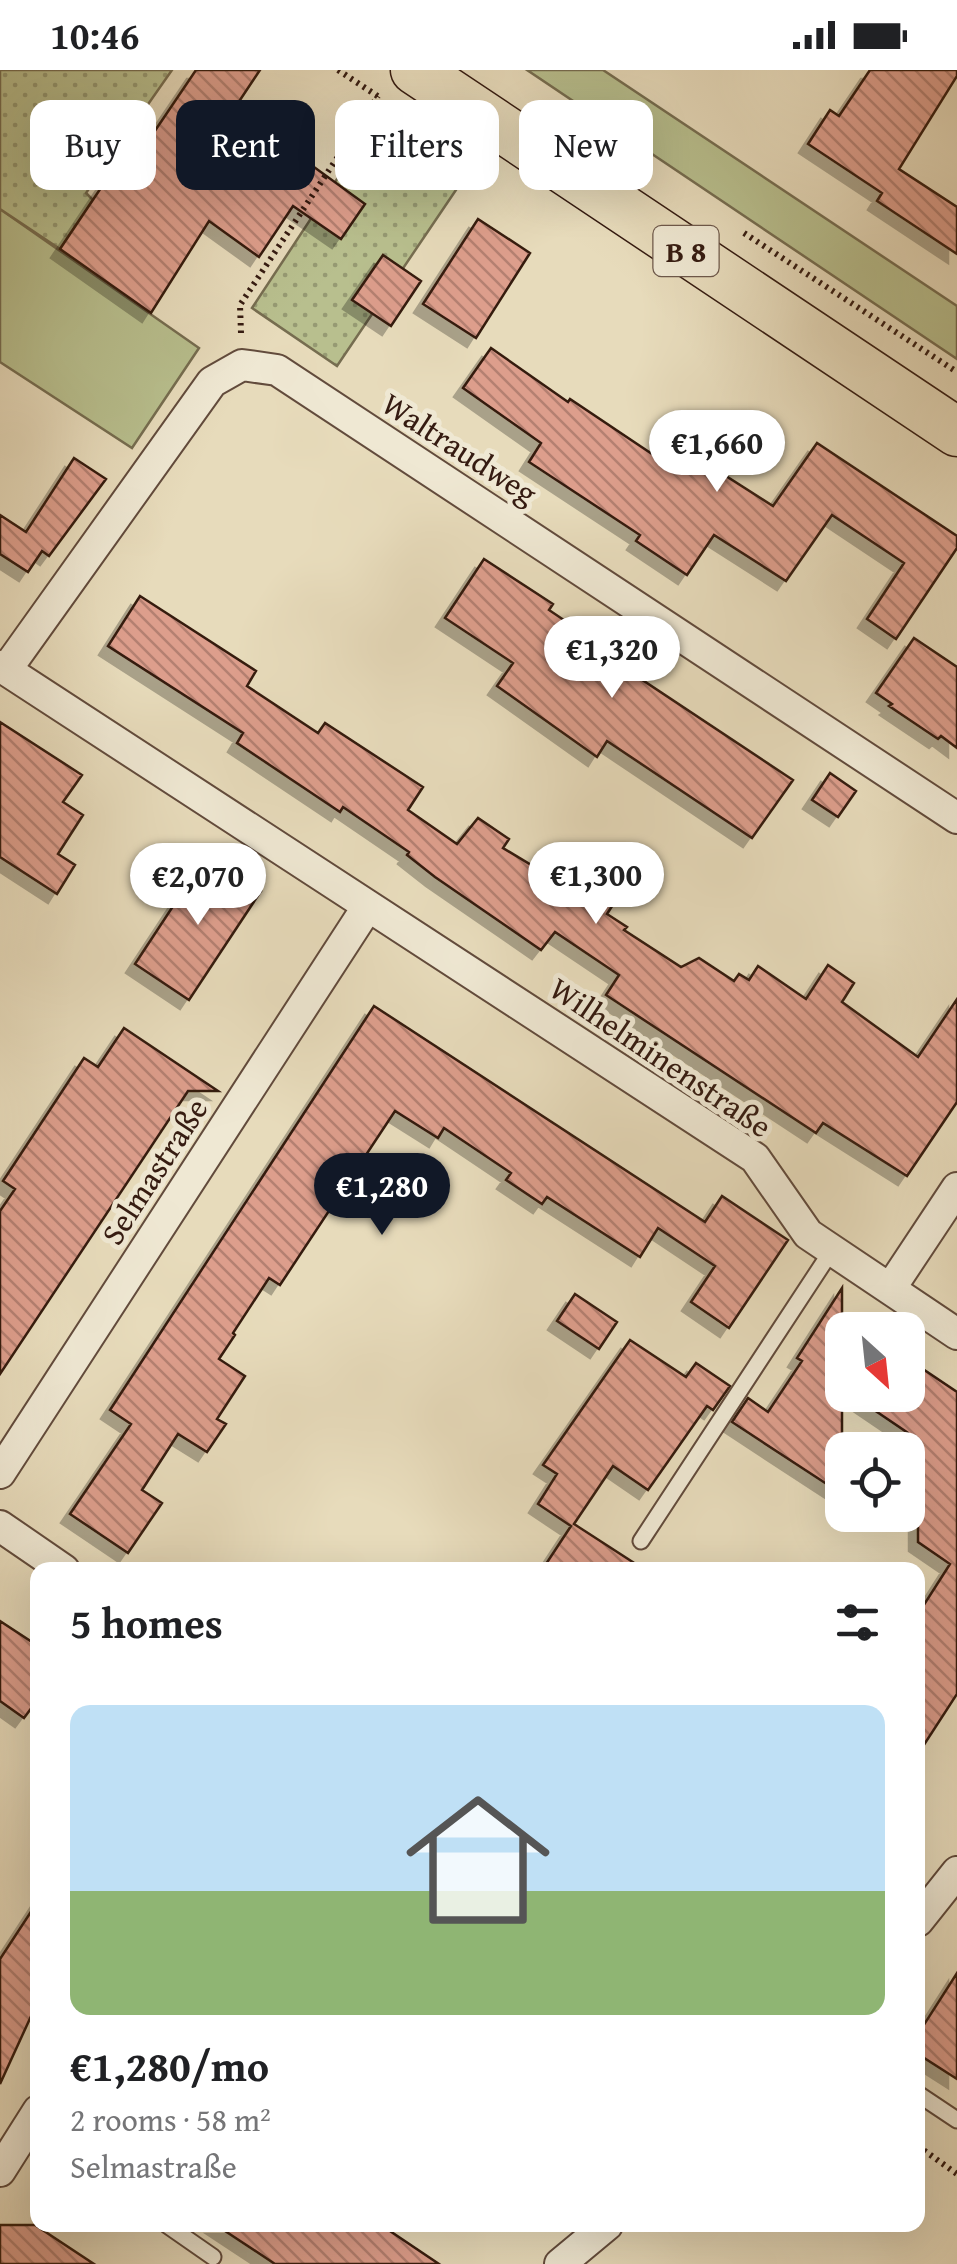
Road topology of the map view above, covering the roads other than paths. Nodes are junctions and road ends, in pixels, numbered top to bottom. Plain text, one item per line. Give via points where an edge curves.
1 (397, 83) edge
2 (957, 432) edge
3 (3, 668) edge
4 (957, 818) edge
5 (368, 906) junction
6 (957, 1188) edge
7 (832, 1250) junction
8 (890, 1289) junction
9 (957, 1334) edge
10 (0, 1474) edge
11 (0, 1526) edge
12 (641, 1541) dead end
13 (52, 1562) edge
14 (957, 1872) edge
15 (925, 1913) edge
16 (925, 2099) edge
17 (957, 2120) edge
18 (30, 2130) edge
19 (0, 2170) edge
20 (177, 2232) edge
21 (599, 2232) edge
22 (213, 2257) dead end
23 (560, 2264) edge

1 - 2 main road, B 8
3 - 4 street, Waltraudweg via 212,382 242,365 277,370
3 - 5 street, Wilhelminenstraße
5 - 7 street, Wilhelminenstraße via 756,1158 808,1234
5 - 10 street, Selmastraße
6 - 8 street
7 - 8 street, Wilhelminenstraße
7 - 12 lane
8 - 9 street, Wilhelminenstraße
11 - 13 street
14 - 15 street
16 - 17 lane
18 - 19 street
20 - 22 lane
21 - 23 street

